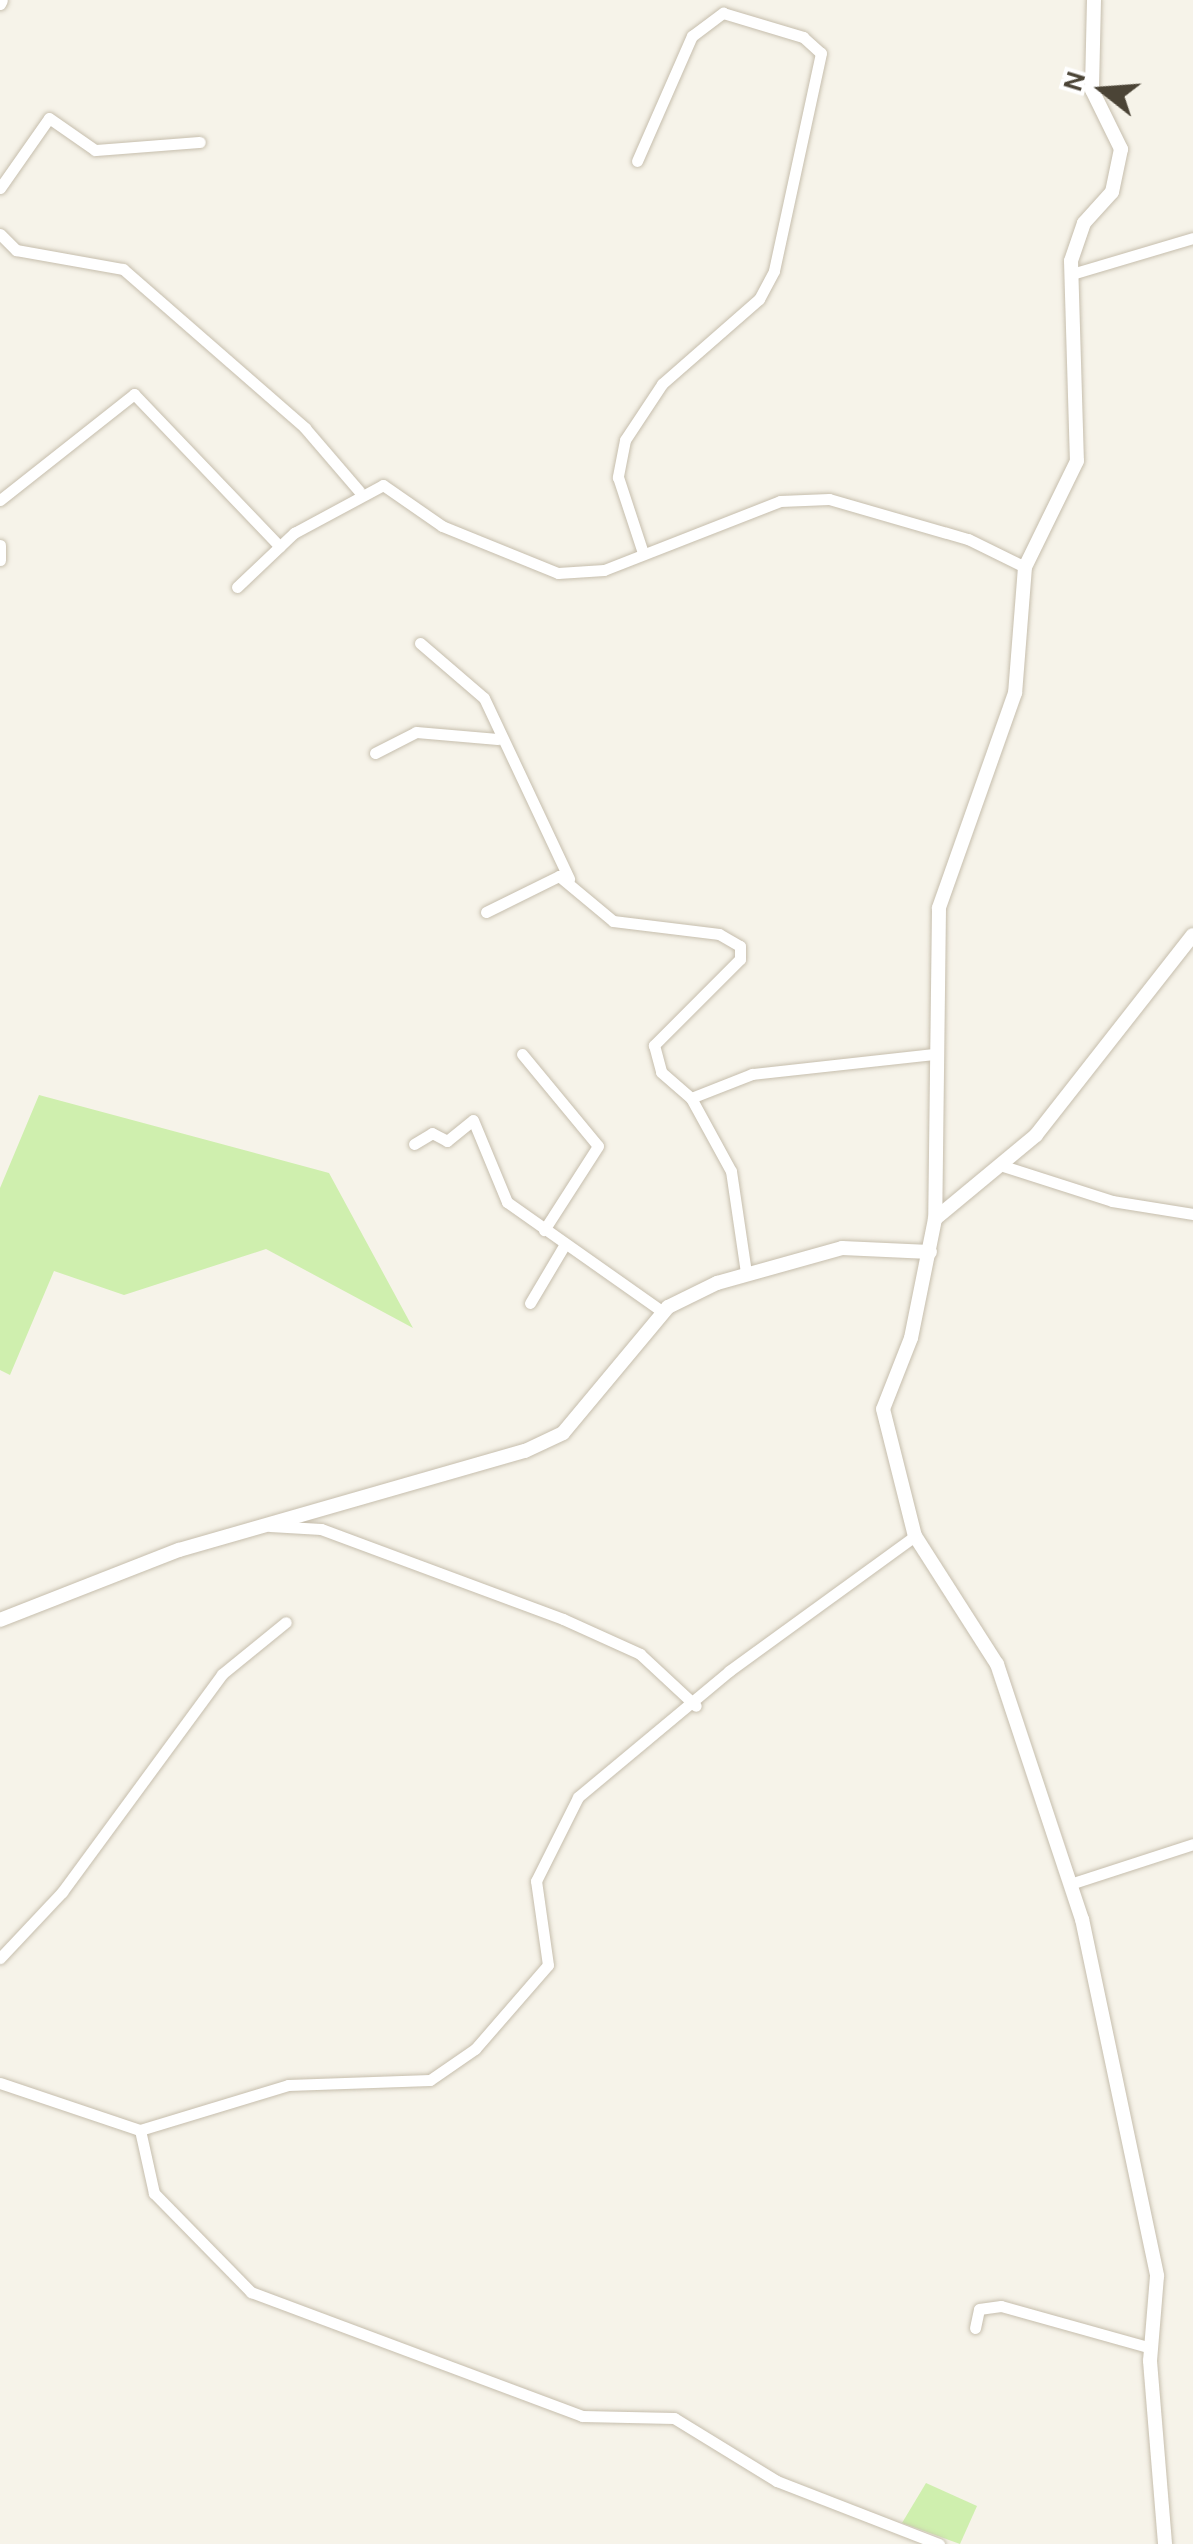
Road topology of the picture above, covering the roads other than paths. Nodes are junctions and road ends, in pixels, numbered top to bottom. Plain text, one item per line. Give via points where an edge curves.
1 (1094, 0) edge
2 (200, 142) dead end
3 (637, 162) dead end
4 (0, 188) edge
5 (0, 234) edge
6 (1193, 238) edge
7 (1072, 274) junction
8 (358, 490) junction
9 (0, 500) edge
10 (0, 546) edge
11 (280, 547) junction
12 (642, 550) junction
13 (0, 560) edge
14 (1024, 568) junction
15 (237, 586) dead end
16 (420, 644) dead end
17 (498, 739) junction
18 (376, 752) dead end
19 (569, 879) junction
20 (486, 912) dead end
21 (1193, 936) edge
22 (522, 1054) dead end
23 (933, 1054) junction
24 (691, 1098) junction
25 (414, 1144) dead end
26 (1000, 1165) junction
27 (1193, 1214) edge
28 (935, 1220) junction
29 (544, 1230) junction
30 (565, 1244) junction
31 (930, 1252) junction
32 (746, 1272) junction
33 (530, 1303) dead end
34 (663, 1312) junction
35 (260, 1526) junction
36 (915, 1536) junction
37 (0, 1620) edge
38 (286, 1622) dead end
39 (696, 1706) junction
40 (1193, 1844) edge
41 (1070, 1884) junction
42 (0, 1958) edge
43 (0, 2083) edge
44 (140, 2130) junction
45 (975, 2328) dead end
46 (1152, 2348) junction
47 (896, 2538) edge
48 (939, 2544) edge
49 (1165, 2544) edge

1 - 7 street via 1092,90 1121,149 1112,192 1074,244
2 - 4 street via 95,150 48,118
3 - 12 street via 692,36 723,14 803,37 822,53 774,271 759,300 662,384 625,440 618,478
5 - 8 street via 16,250 122,268 305,428
6 - 7 street
7 - 14 street via 1077,461
8 - 11 street
8 - 12 street via 383,484 442,526 558,572 604,570
9 - 11 street via 134,394
10 - 13 street
11 - 15 street
12 - 14 street via 780,501 829,499 968,539
14 - 23 street via 1015,692 939,908
16 - 17 street via 484,698
17 - 18 street via 416,732
17 - 19 street
19 - 20 street via 541,880
19 - 24 street via 613,921 719,934 740,946 740,960 654,1045 661,1072
21 - 26 street via 1036,1135
22 - 29 street via 598,1146
23 - 24 street via 752,1074
23 - 28 street
24 - 32 street via 730,1171
25 - 29 street via 432,1133 447,1141 472,1120 507,1202
26 - 27 street via 1112,1201
26 - 28 street
28 - 31 street
29 - 30 street
30 - 33 street
30 - 34 street
31 - 32 street via 842,1248
31 - 36 street via 883,1409
32 - 34 street
34 - 35 street via 563,1432
35 - 37 street
35 - 39 street via 321,1529 563,1619 640,1654
36 - 39 street via 754,1652
36 - 41 street via 998,1664
38 - 42 street via 222,1674 73,1878
39 - 44 street via 578,1797 536,1880 548,1966 475,2049 430,2080 288,2085
40 - 41 street
41 - 46 street via 1157,2276
43 - 44 street
44 - 47 street via 154,2194 252,2292 582,2416 674,2418 777,2481
45 - 46 street via 979,2310 1001,2306
46 - 49 street
47 - 48 street

